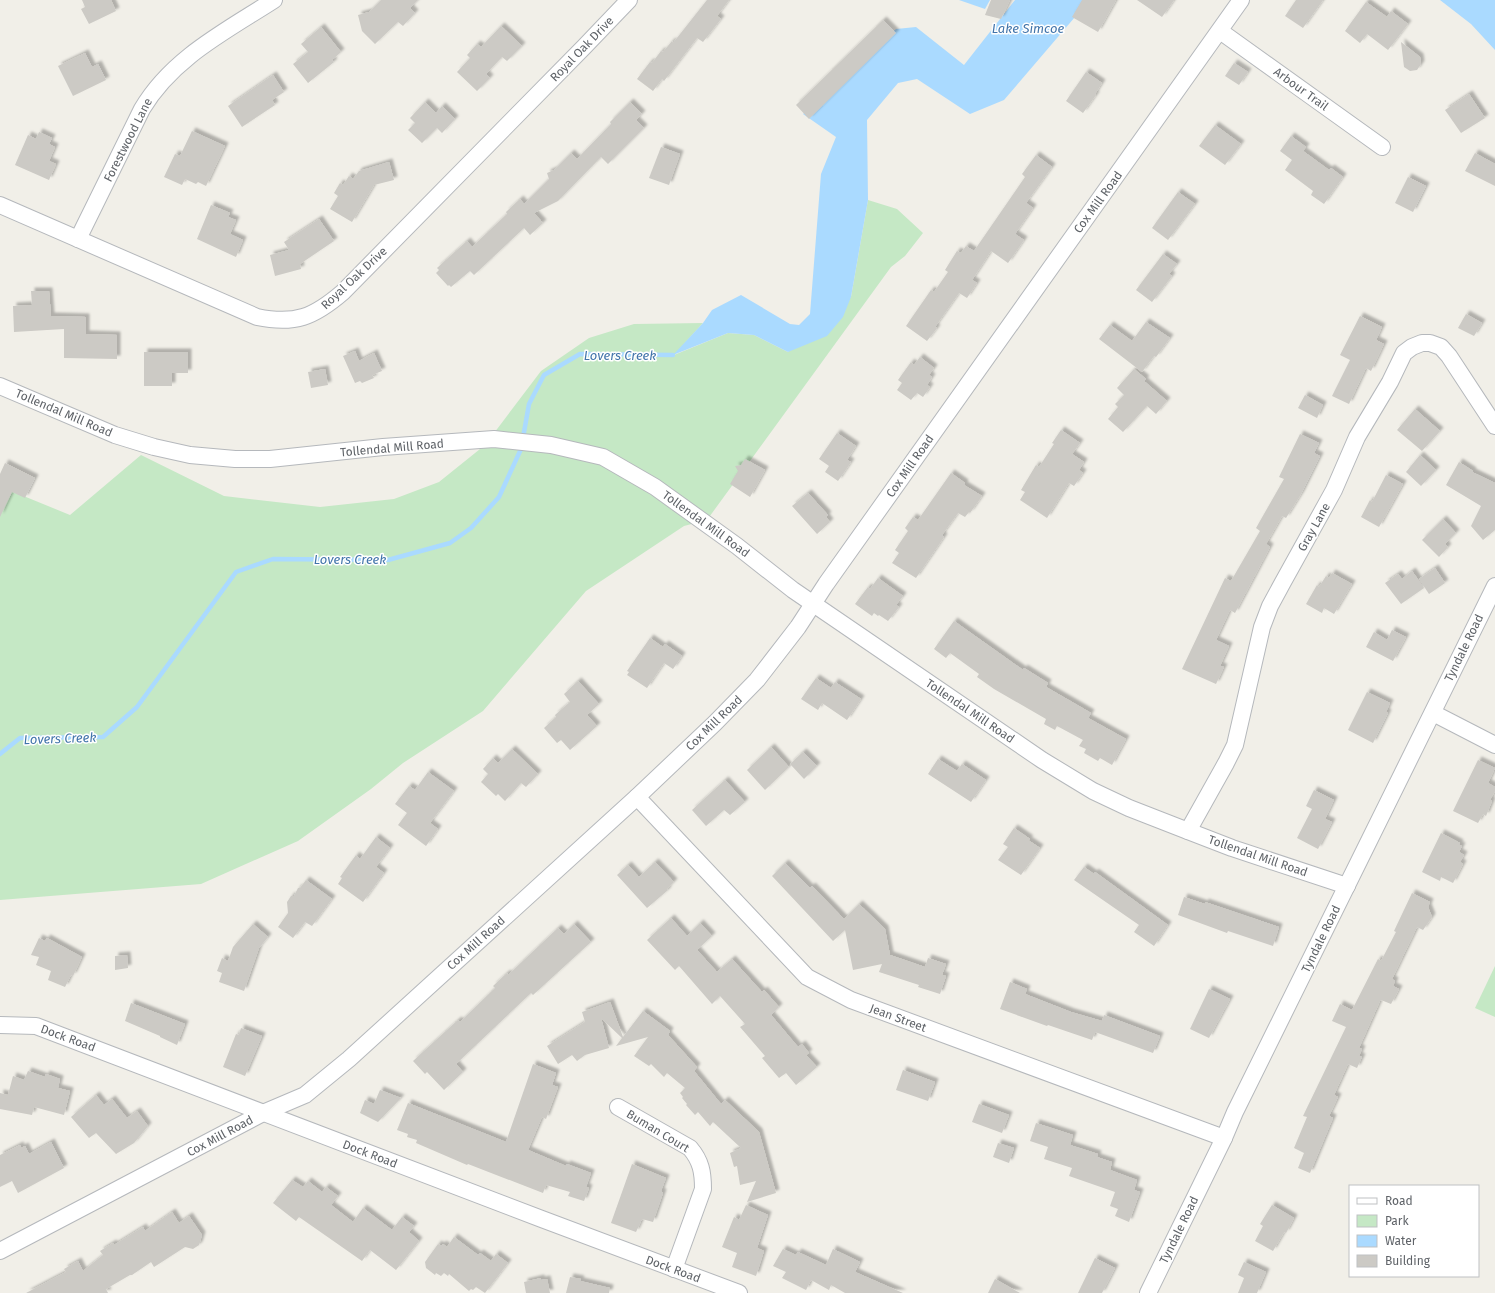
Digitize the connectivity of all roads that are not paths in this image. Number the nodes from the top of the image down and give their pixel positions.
1 (274, 0) edge
2 (629, 0) edge
3 (1241, 0) edge
4 (1220, 31) junction
5 (1382, 147) dead end
6 (0, 204) edge
7 (78, 238) junction
8 (0, 386) edge
9 (1495, 426) edge
10 (1495, 586) edge
11 (813, 604) junction
12 (1432, 713) junction
13 (1495, 745) edge
14 (637, 796) junction
15 (1188, 831) junction
16 (1347, 886) junction
17 (0, 1025) edge
18 (618, 1107) dead end
19 (265, 1112) junction
20 (1224, 1138) junction
21 (0, 1251) edge
22 (674, 1269) junction
23 (739, 1293) edge
24 (1148, 1293) edge

1 - 7 street, Forestwood Lane
2 - 7 street, Royal Oak Drive
3 - 4 street, Cox Mill Road
4 - 5 street, Arbour Trail
4 - 11 street, Cox Mill Road
6 - 7 street, Royal Oak Drive
8 - 11 street, Tollendal Mill Road
9 - 15 street, Gray Lane
10 - 12 street, Tyndale Road
11 - 14 street, Cox Mill Road
11 - 15 street, Tollendal Mill Road
12 - 13 street
12 - 16 street, Tyndale Road
14 - 19 street, Cox Mill Road
14 - 20 street, Jean Street
15 - 16 street, Tollendal Mill Road
16 - 20 street, Tyndale Road
17 - 19 street, Dock Road
18 - 22 street, Buman Court
19 - 21 street, Cox Mill Road
19 - 22 street, Dock Road
20 - 24 street, Tyndale Road
22 - 23 street, Dock Road

